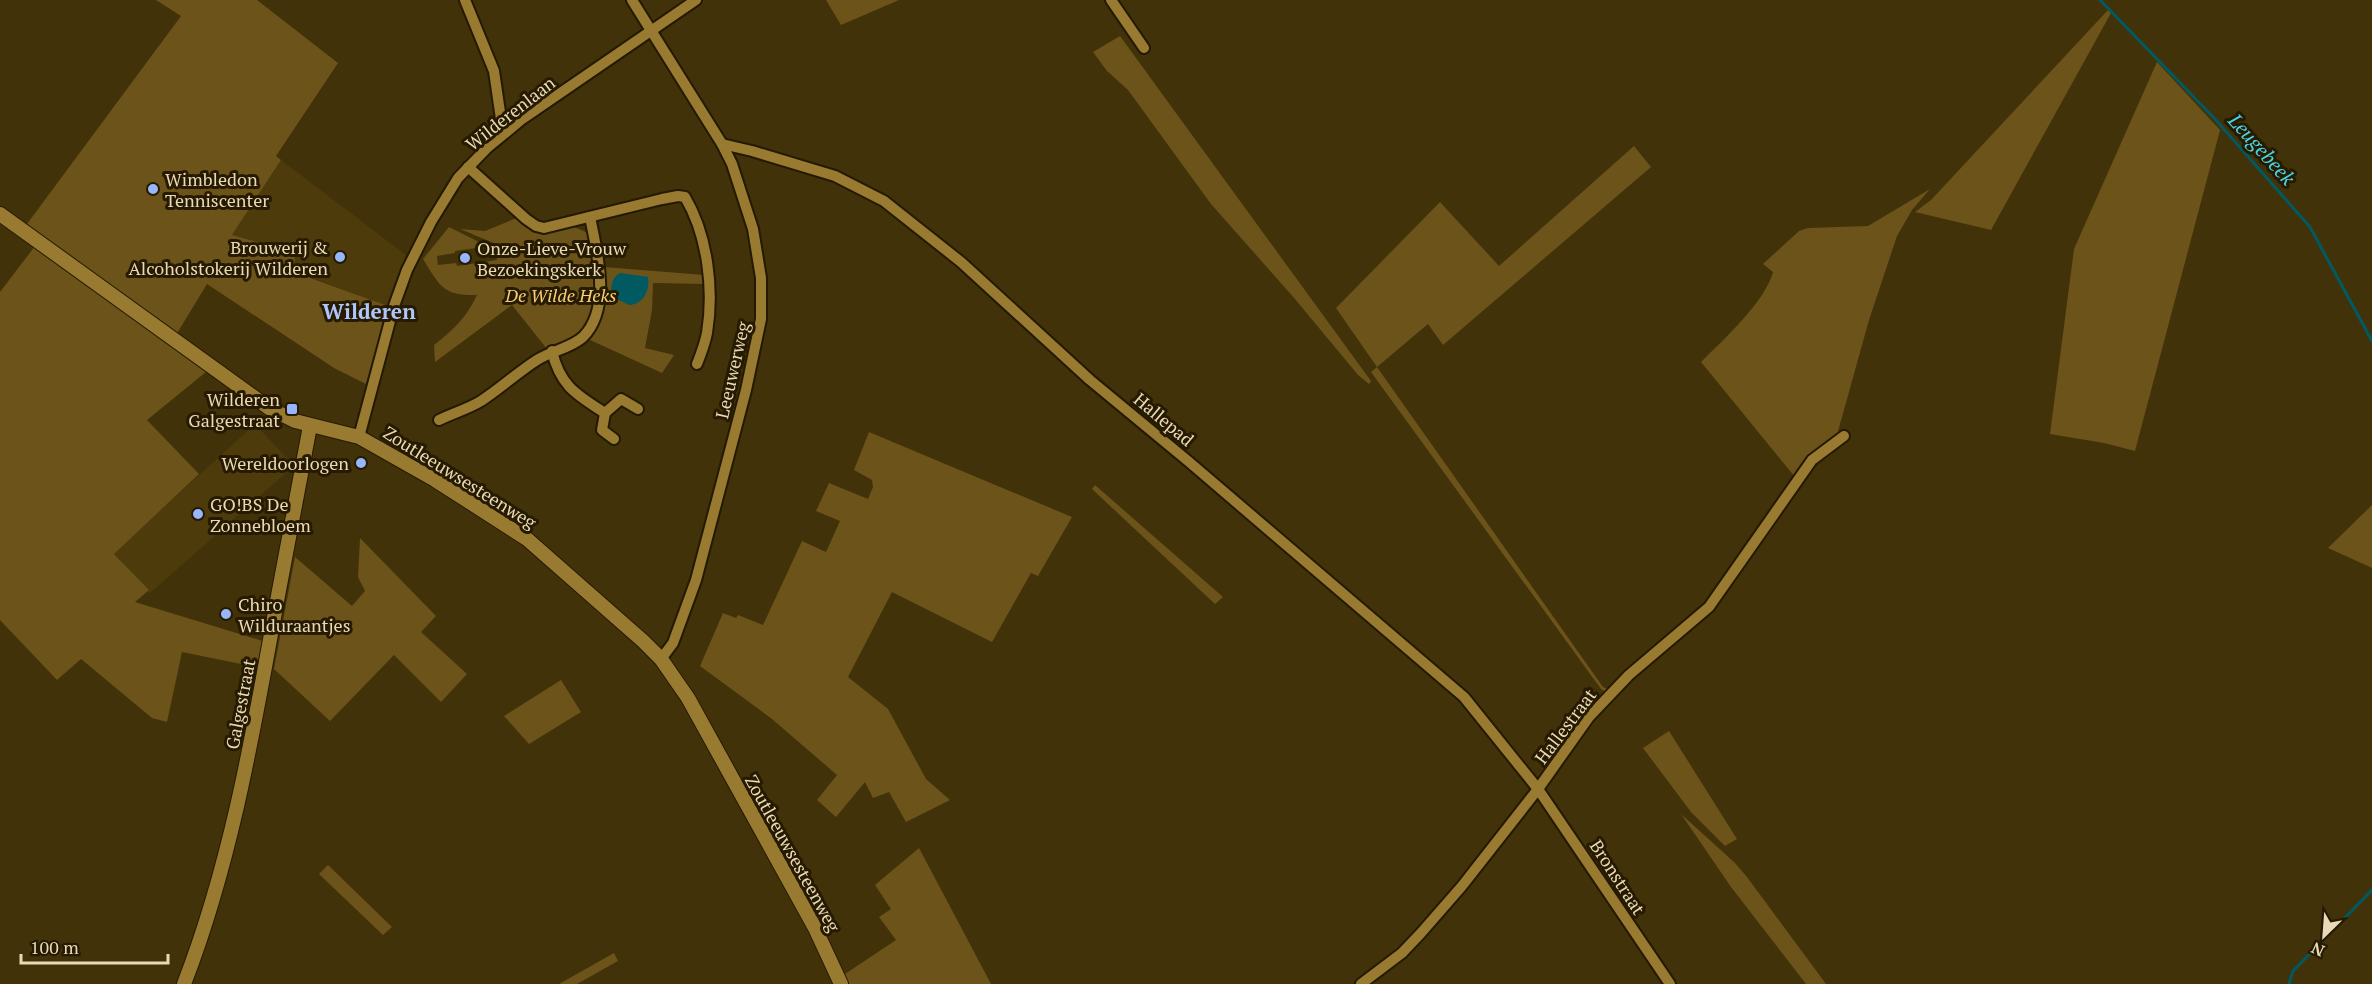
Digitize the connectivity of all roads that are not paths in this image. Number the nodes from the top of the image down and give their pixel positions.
1 (465, 0) edge
2 (632, 0) edge
3 (696, 0) edge
4 (1114, 4) edge
5 (652, 31) junction
6 (1144, 48) dead end
7 (506, 132) junction
8 (722, 144) junction
9 (468, 167) junction
10 (0, 214) edge
11 (590, 217) junction
12 (552, 351) junction
13 (697, 364) dead end
14 (638, 409) dead end
15 (604, 413) junction
16 (439, 420) dead end
17 (310, 426) junction
18 (1844, 436) dead end
19 (359, 437) junction
20 (614, 439) dead end
21 (661, 659) junction
22 (1539, 789) junction
23 (184, 984) edge
24 (841, 984) edge
25 (1361, 984) edge
26 (1670, 984) edge

1 - 7 street
2 - 5 street, Leeuwerweg
3 - 5 street, Wilderenlaan
4 - 6 street
5 - 7 street, Wilderenlaan
5 - 8 street, Leeuwerweg
7 - 9 street, Wilderenlaan
8 - 21 street, Leeuwerweg
8 - 22 street, Hallepad
9 - 11 street
9 - 19 street, Wilderenlaan
10 - 17 street, Zoutleeuwsesteenweg
11 - 12 street
11 - 13 street
12 - 15 street
12 - 16 street
14 - 15 street
15 - 20 street
17 - 19 street, Zoutleeuwsesteenweg
17 - 23 street, Galgestraat
18 - 22 street, Hallestraat
19 - 21 street, Zoutleeuwsesteenweg
21 - 24 street, Zoutleeuwsesteenweg
22 - 25 street, Hallestraat
22 - 26 street, Bronstraat

